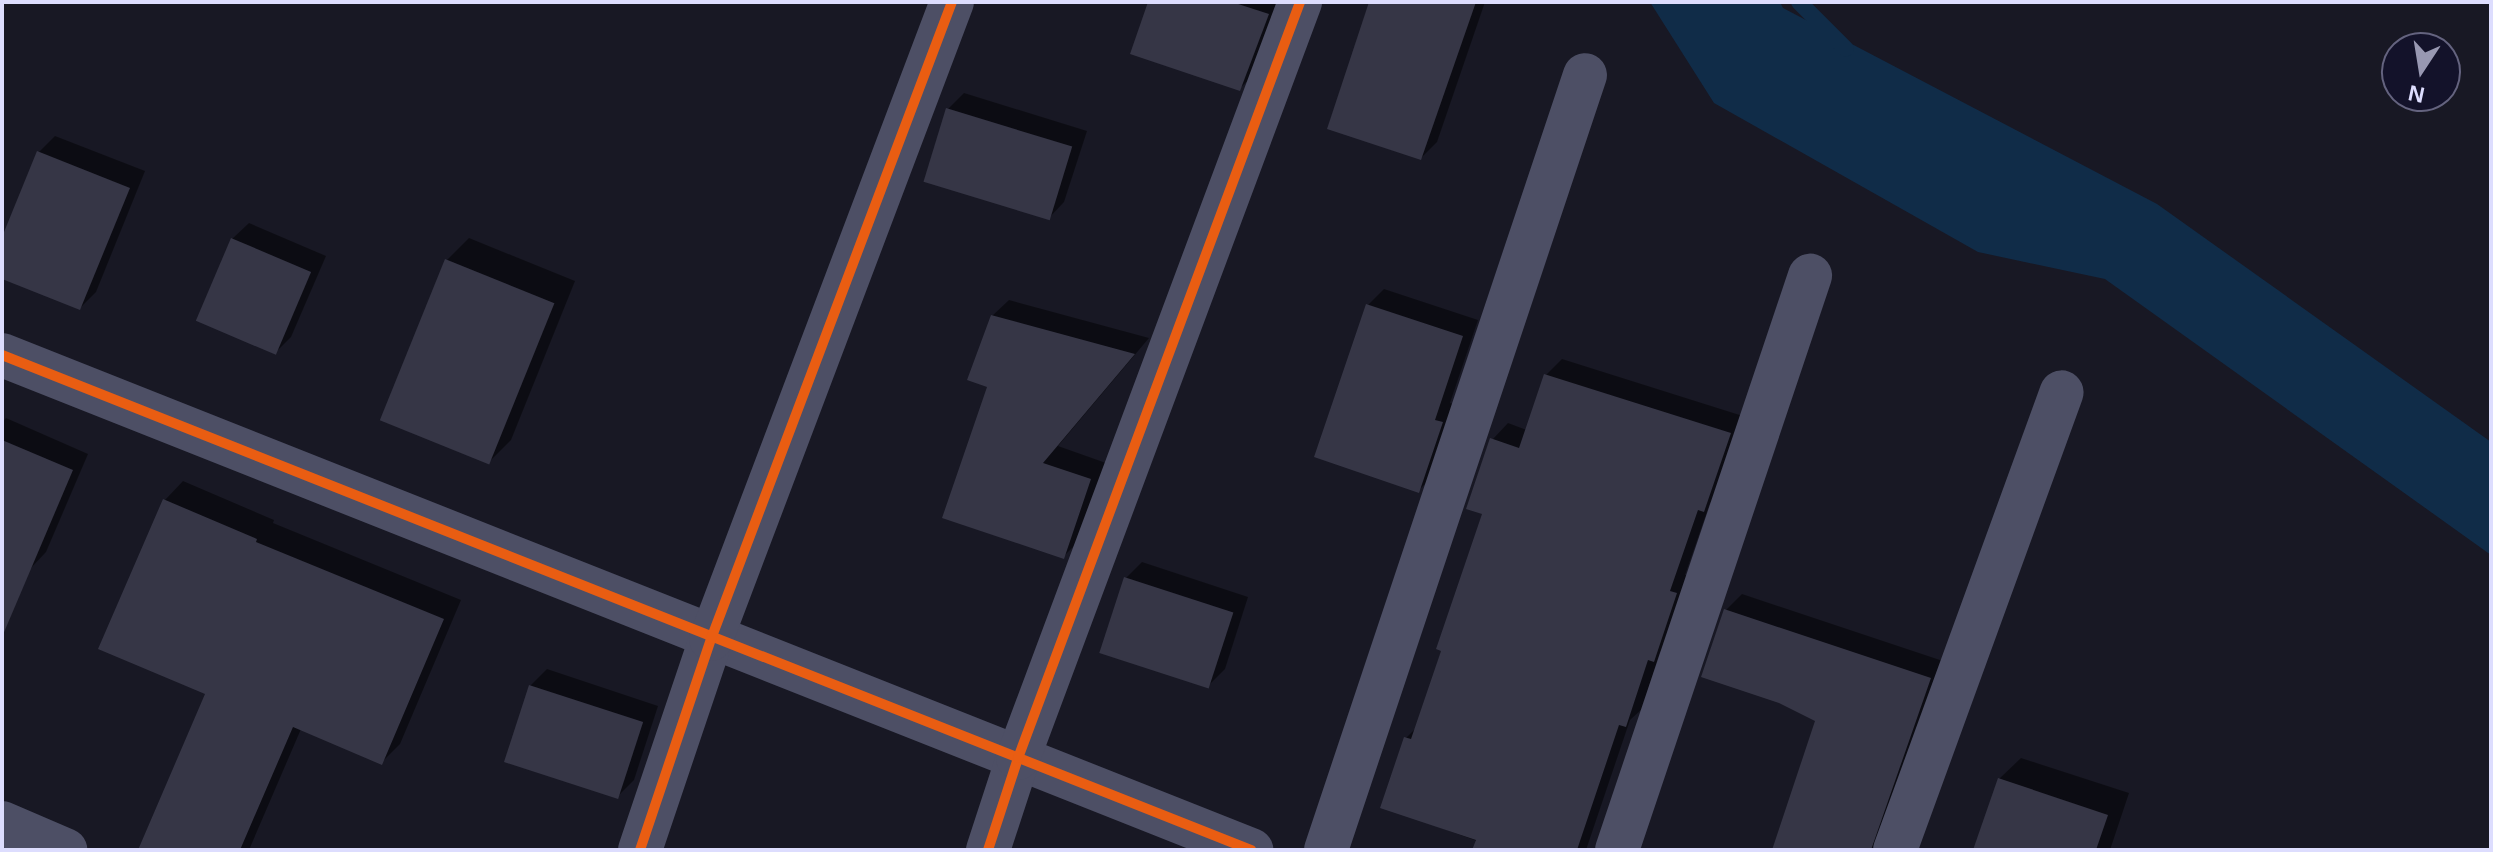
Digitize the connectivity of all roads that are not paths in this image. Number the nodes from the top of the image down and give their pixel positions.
1 (952, 2) edge
2 (1300, 2) edge
3 (1585, 75) dead end
4 (1810, 276) dead end
5 (2, 355) edge
6 (2062, 392) dead end
7 (711, 639) junction
8 (1018, 758) junction
9 (2, 823) edge
10 (65, 850) edge
11 (640, 850) edge
12 (988, 850) edge
13 (1251, 850) edge
14 (1326, 850) edge
15 (1617, 850) edge
16 (1895, 850) edge

1 - 7 street
2 - 8 street
3 - 14 street
4 - 15 street
5 - 7 street
6 - 16 street
7 - 8 street
7 - 11 street
8 - 12 street
8 - 13 street
9 - 10 street

